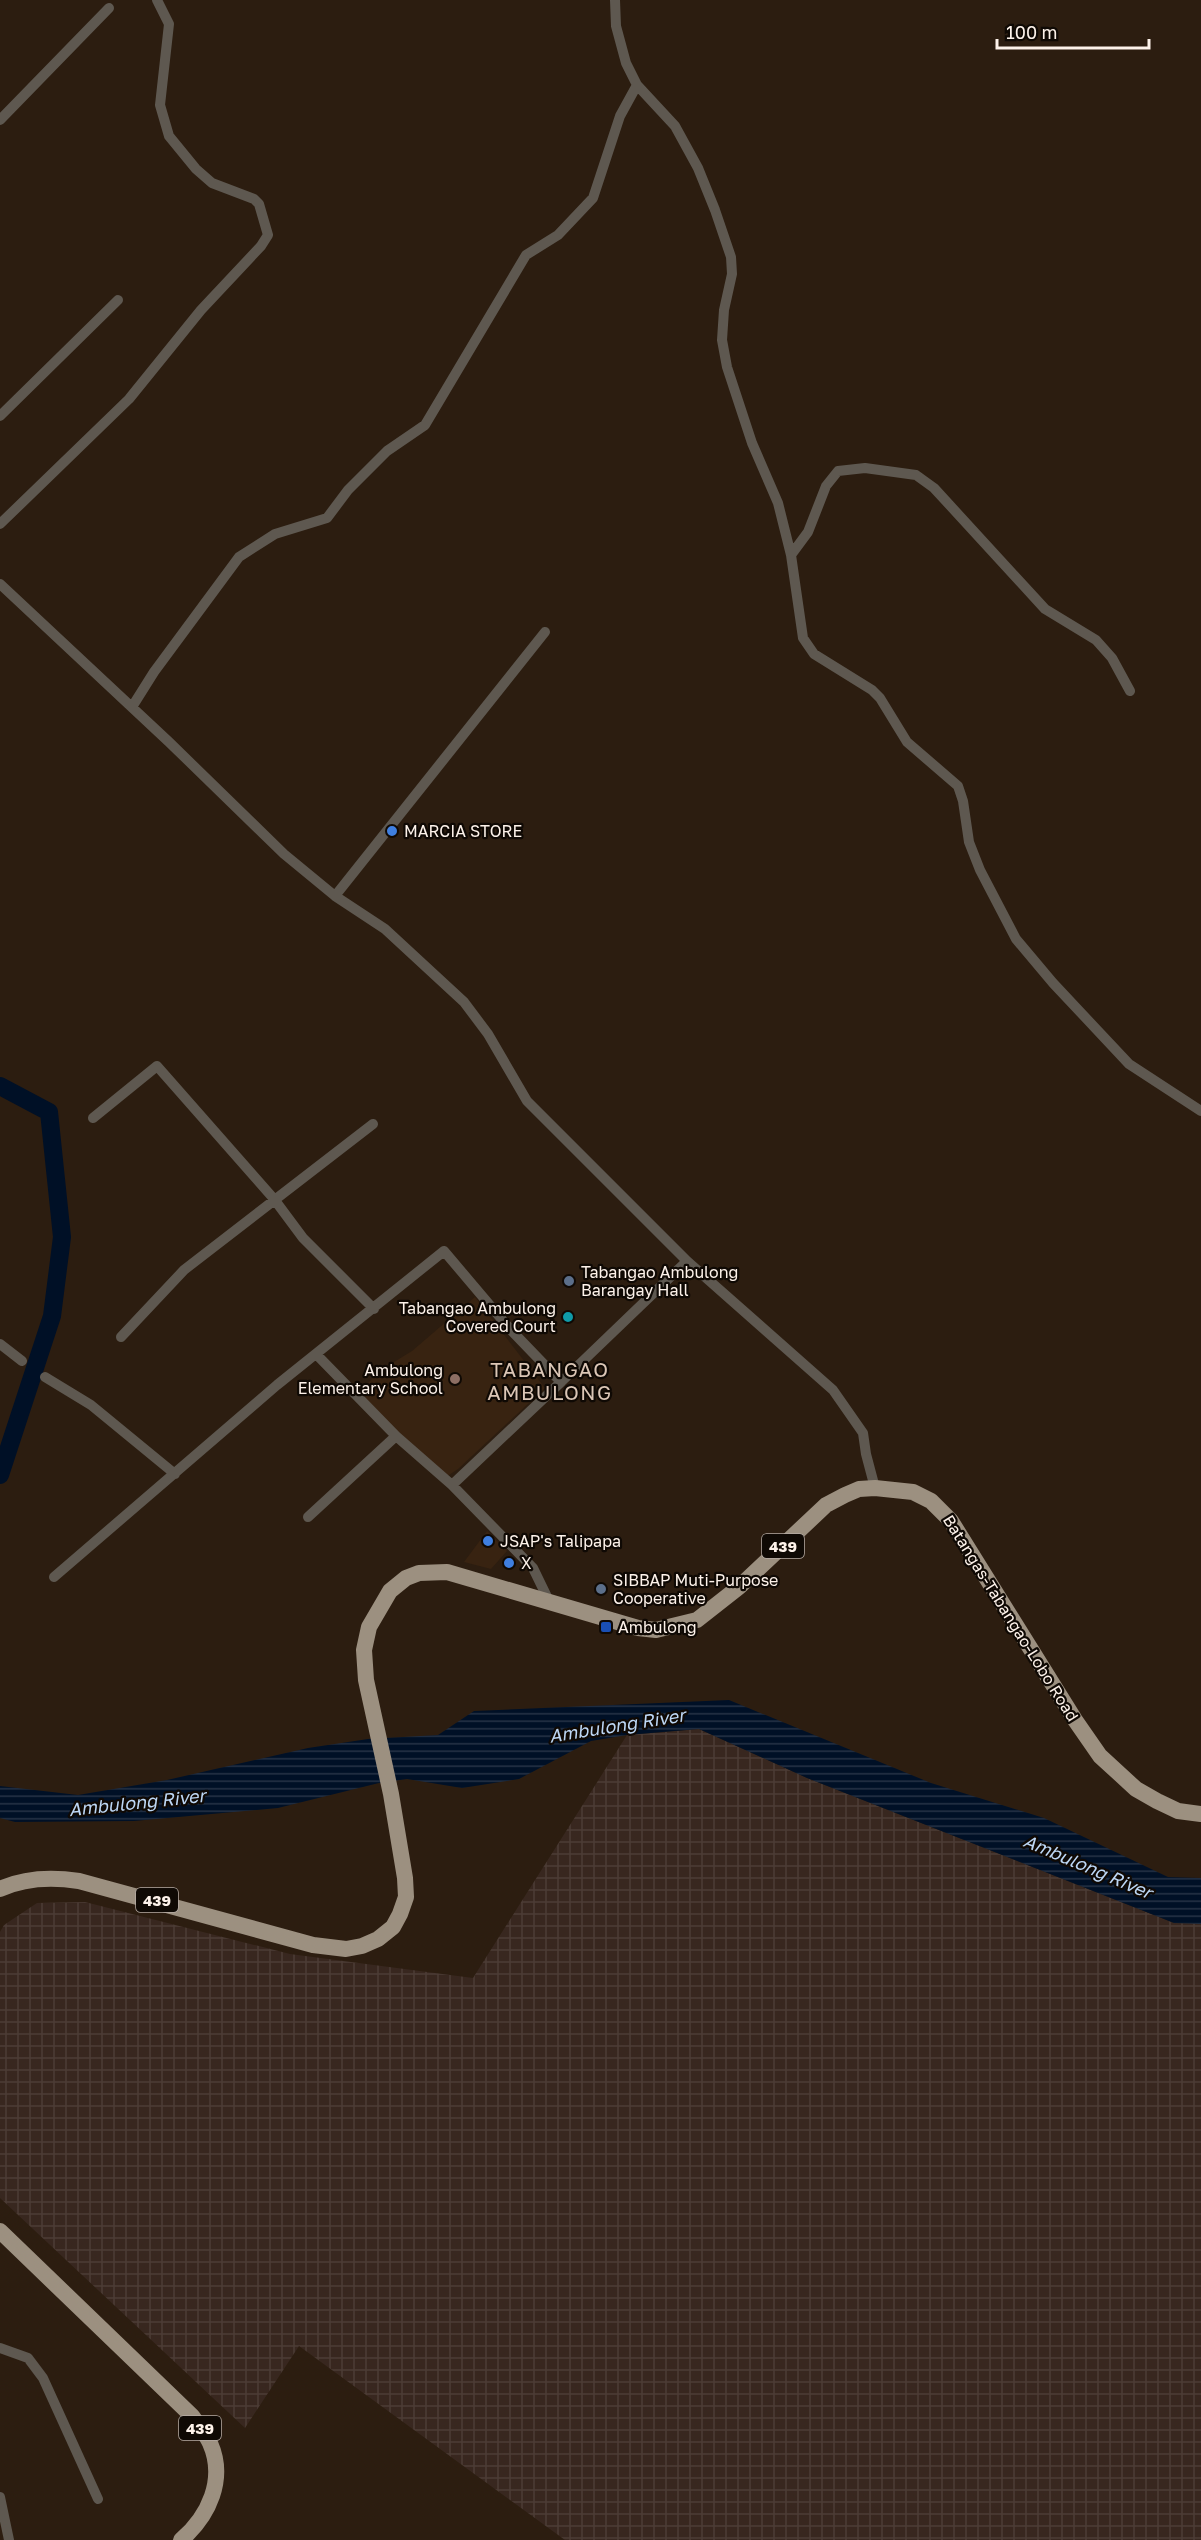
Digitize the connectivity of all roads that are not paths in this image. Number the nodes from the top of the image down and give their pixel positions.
1 (157, 0) edge
2 (615, 0) edge
3 (109, 8) dead end
4 (637, 84) junction
5 (0, 120) edge
6 (118, 300) dead end
7 (0, 416) edge
8 (0, 524) edge
9 (791, 555) junction
10 (0, 584) edge
11 (545, 632) dead end
12 (1130, 691) dead end
13 (132, 707) junction
14 (335, 896) junction
15 (1201, 1111) edge
16 (93, 1118) dead end
17 (373, 1124) dead end
18 (274, 1199) junction
19 (687, 1261) junction
20 (374, 1309) junction
21 (121, 1337) dead end
22 (0, 1344) edge
23 (315, 1354) junction
24 (22, 1360) dead end
25 (45, 1377) dead end
26 (561, 1382) junction
27 (396, 1436) junction
28 (175, 1474) junction
29 (452, 1485) junction
30 (875, 1488) junction
31 (308, 1517) dead end
32 (54, 1577) dead end
33 (549, 1603) junction
34 (1201, 1814) edge
35 (0, 1889) edge
36 (0, 2231) edge
37 (0, 2348) edge
38 (0, 2497) edge
39 (98, 2499) dead end
40 (9, 2540) edge
41 (182, 2540) edge

1 - 8 street
2 - 4 street
3 - 5 street
4 - 9 street
4 - 13 street
6 - 7 street
9 - 12 street
9 - 15 street
10 - 13 street
11 - 14 street
13 - 14 street
14 - 19 street
16 - 18 street
17 - 18 street
18 - 20 street
18 - 21 street
19 - 26 street
19 - 30 street
20 - 23 street
20 - 26 street
22 - 24 street
23 - 27 street
23 - 28 street
25 - 28 street
26 - 29 street
27 - 29 street
27 - 31 street
28 - 32 street
29 - 33 street
30 - 33 main road, Batangas-Tabangao-Lobo Road / 439
30 - 34 main road, Batangas-Tabangao-Lobo Road / 439
33 - 35 main road, Batangas-Tabangao-Lobo Road / 439
36 - 41 main road, 439
37 - 39 street
38 - 40 street

